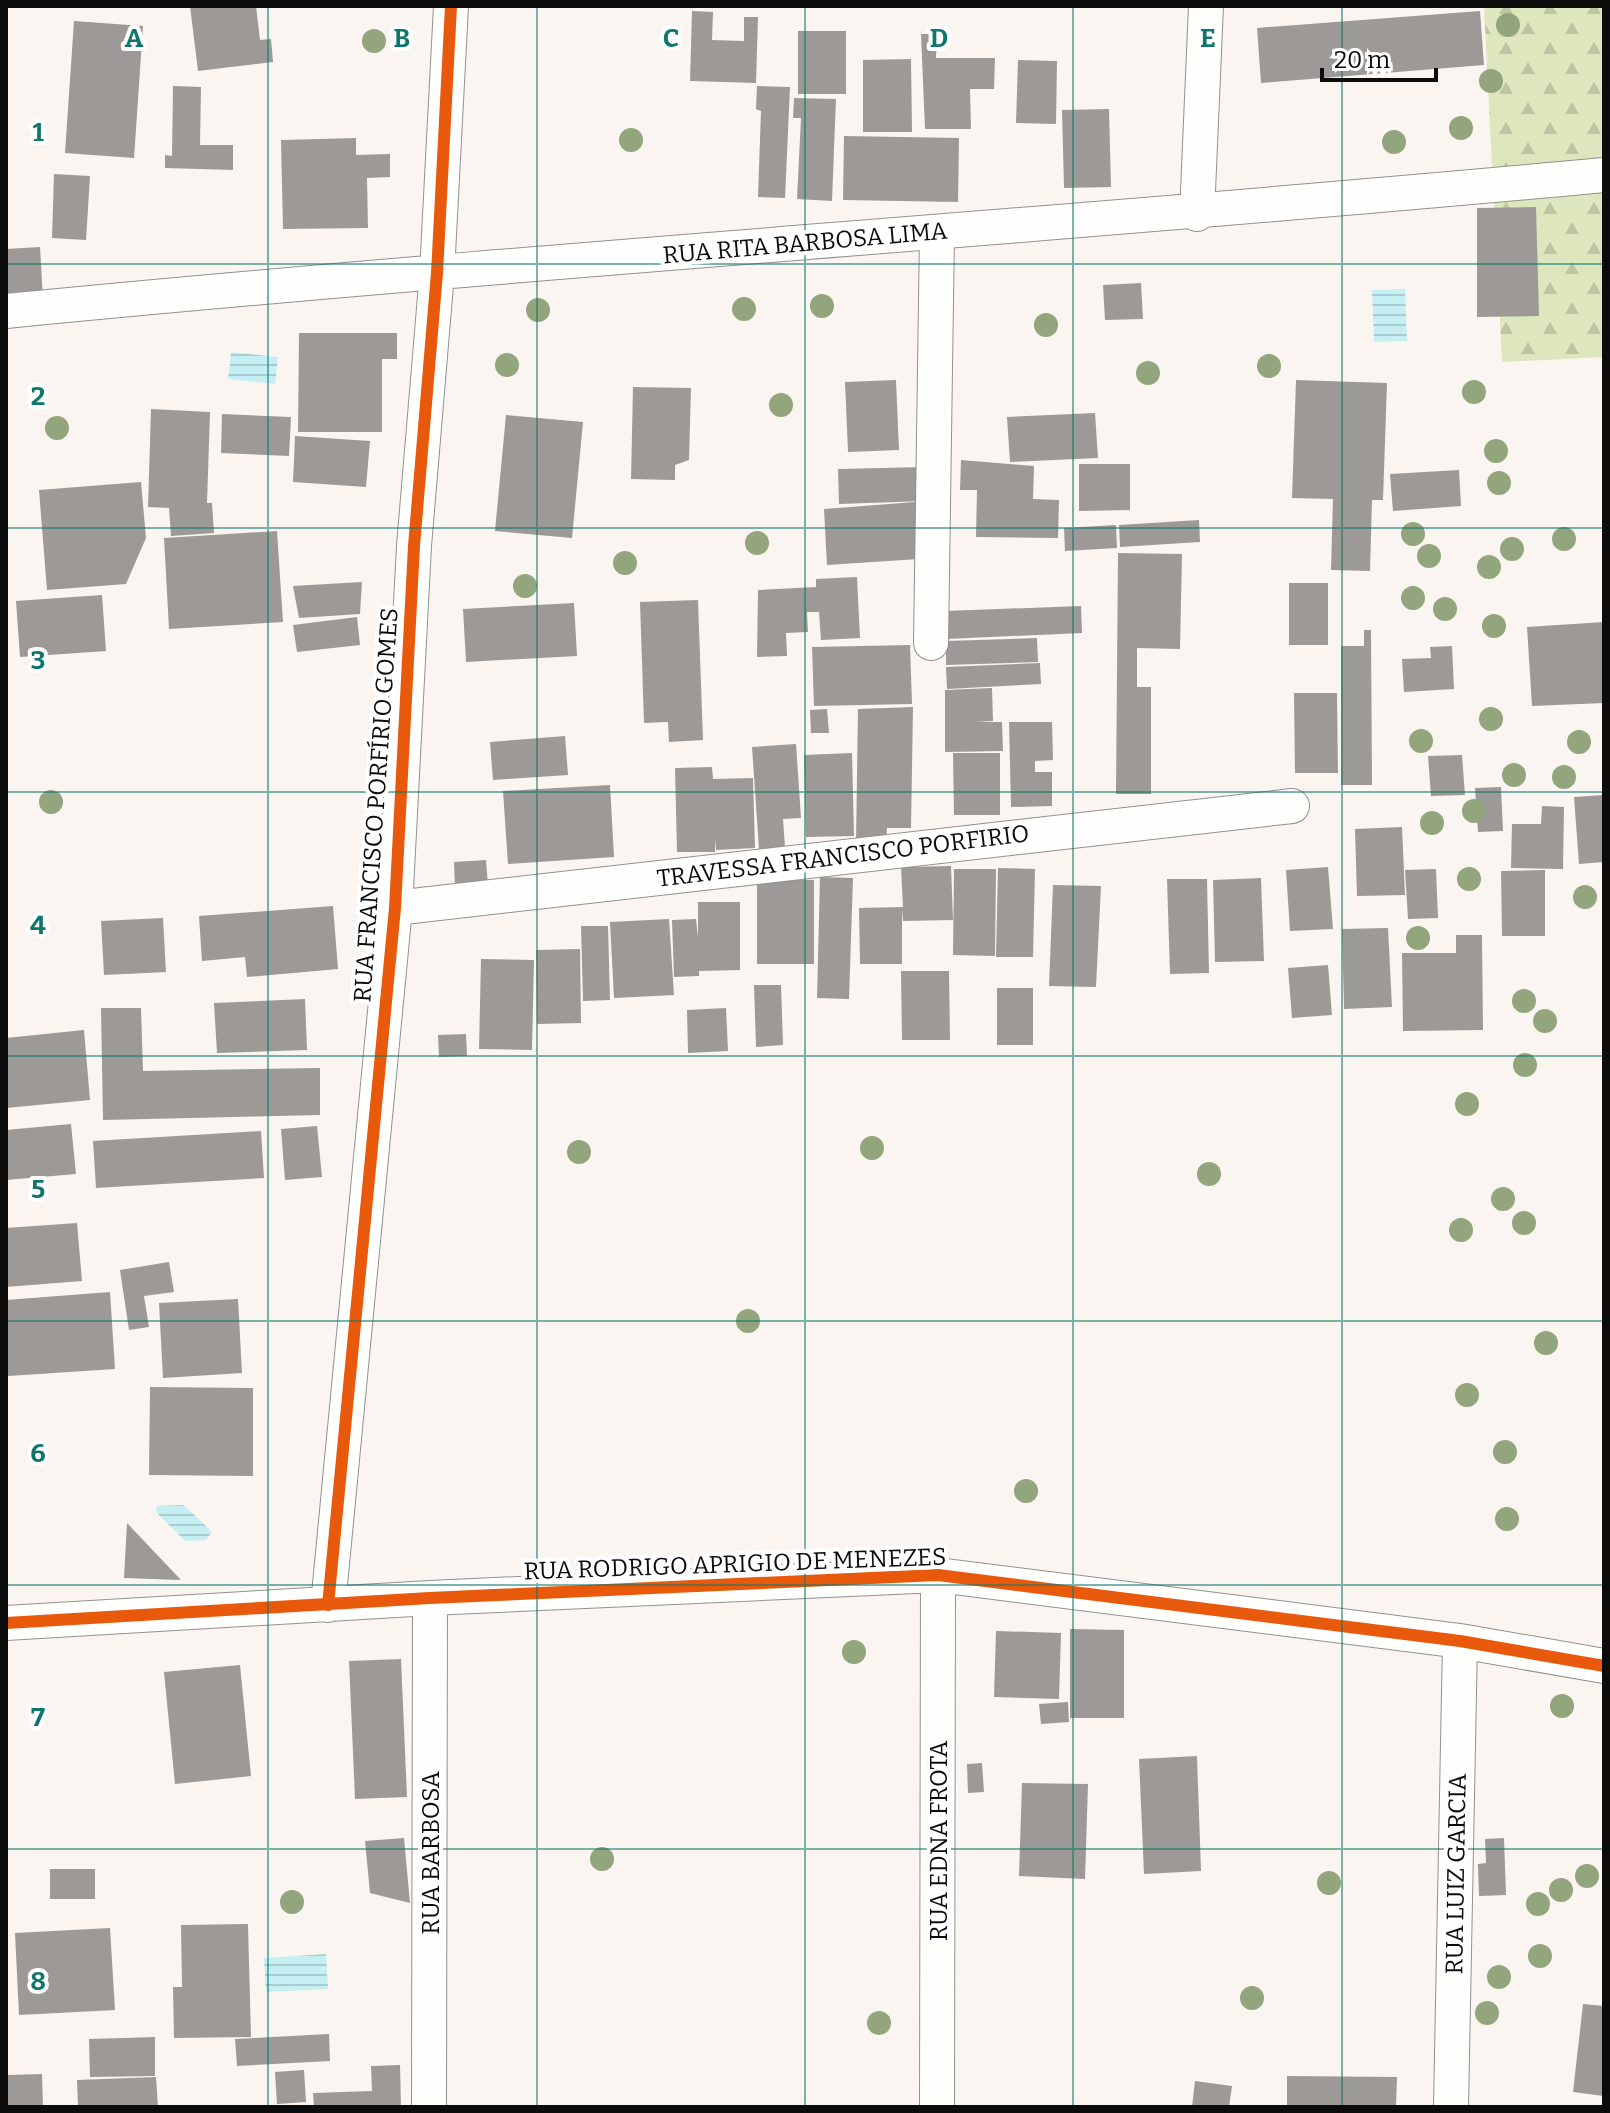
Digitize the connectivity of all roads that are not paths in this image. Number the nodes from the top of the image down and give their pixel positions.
1 (451, 6) edge
2 (1206, 6) edge
3 (1604, 175) edge
4 (1197, 214) junction
5 (937, 232) junction
6 (437, 273) junction
7 (6, 311) edge
8 (931, 643) dead end
9 (1292, 806) dead end
10 (395, 908) junction
11 (938, 1575) junction
12 (430, 1598) junction
13 (328, 1605) junction
14 (6, 1623) edge
15 (1460, 1641) junction
16 (1604, 1666) edge
17 (429, 2107) edge
18 (937, 2107) edge
19 (1451, 2107) edge

1 - 6 street, RUA FRANCISCO PORFÍRIO GOMES
2 - 4 street
3 - 4 street, RUA RITA BARBOSA LIMA
4 - 5 street, RUA RITA BARBOSA LIMA
5 - 6 street, RUA RITA BARBOSA LIMA
5 - 8 street
6 - 7 street, RUA RITA BARBOSA LIMA
6 - 10 street, RUA FRANCISCO PORFÍRIO GOMES
9 - 10 street, TRAVESSA FRANCISCO PORFIRIO
10 - 13 street, RUA FRANCISCO PORFÍRIO GOMES
11 - 12 street, RUA RODRIGO APRIGIO DE MENEZES
11 - 15 street, RUA RODRIGO APRIGIO DE MENEZES
11 - 18 street, RUA EDNA FROTA
12 - 13 street, RUA RODRIGO APRIGIO DE MENEZES
12 - 17 street, RUA BARBOSA
13 - 14 street, RUA RODRIGO APRIGIO DE MENEZES
15 - 16 street, RUA RODRIGO APRIGIO DE MENEZES
15 - 19 street, RUA LUIZ GARCIA

